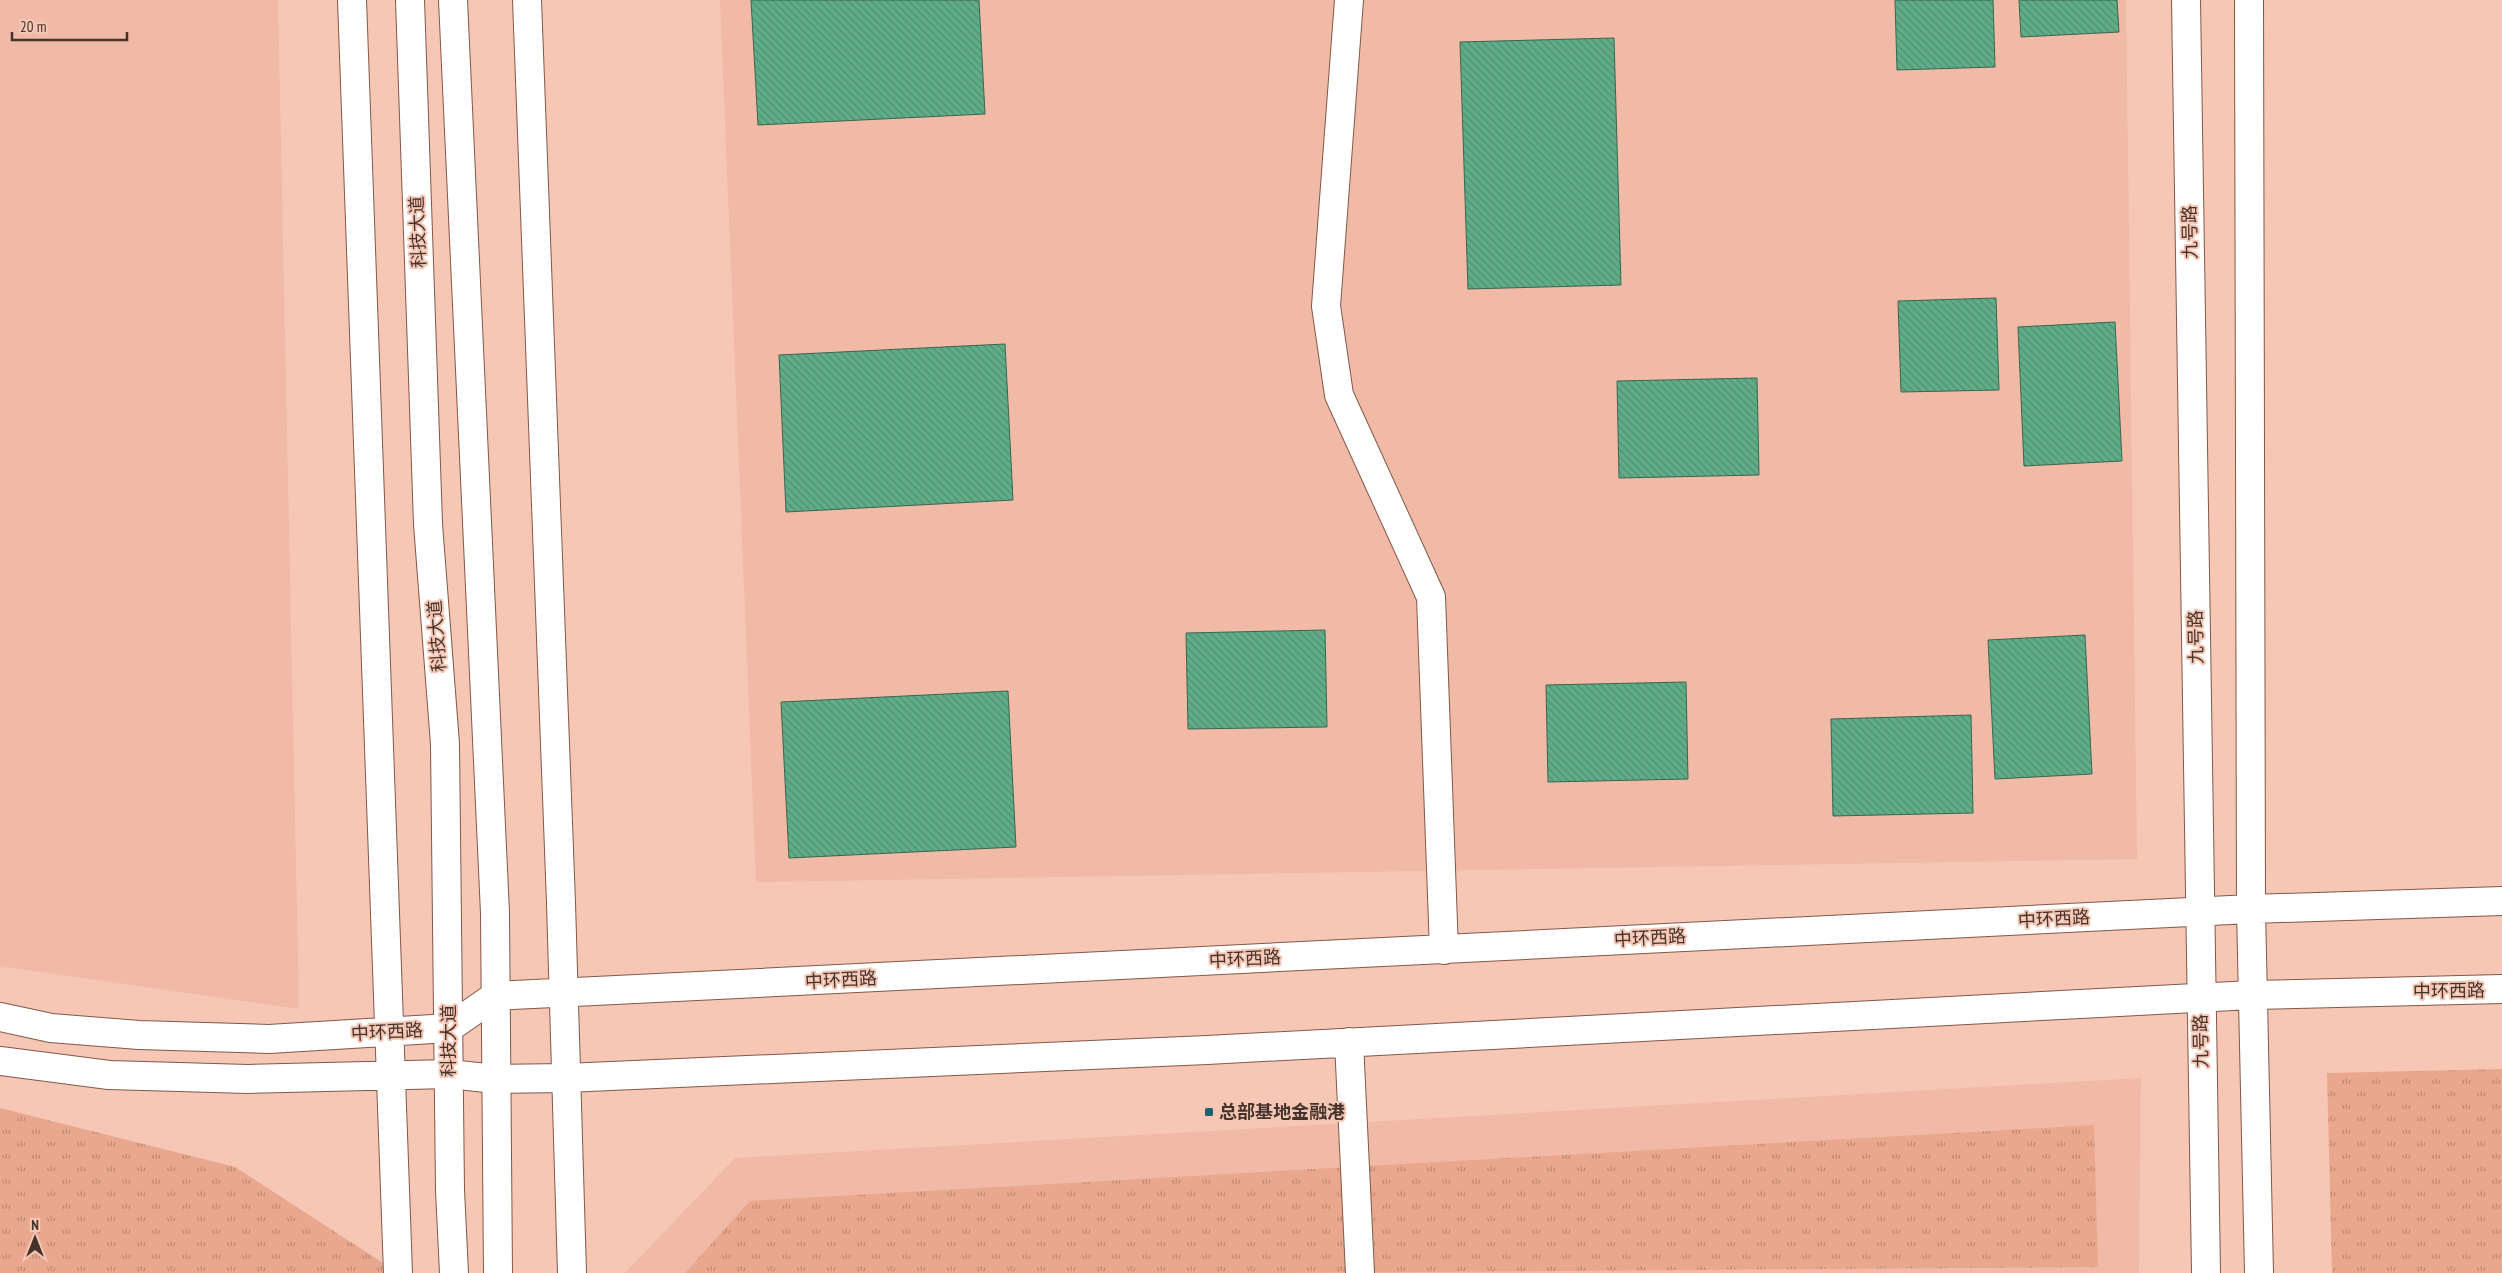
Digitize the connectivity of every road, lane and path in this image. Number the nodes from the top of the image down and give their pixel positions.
1 (352, 0) edge
2 (410, 0) edge
3 (453, 0) edge
4 (527, 0) edge
5 (1349, 0) edge
6 (2186, 0) edge
7 (2249, 0) edge
8 (2502, 901) edge
9 (2250, 910) junction
10 (2201, 912) junction
11 (1444, 950) junction
12 (2502, 990) edge
13 (563, 994) junction
14 (2252, 995) junction
15 (495, 996) junction
16 (2200, 998) junction
17 (0, 1017) edge
18 (449, 1028) junction
19 (390, 1033) junction
20 (1349, 1042) junction
21 (0, 1061) edge
22 (449, 1074) junction
23 (391, 1076) junction
24 (566, 1078) junction
25 (496, 1079) junction
26 (398, 1273) edge
27 (454, 1273) edge
28 (498, 1273) edge
29 (572, 1273) edge
30 (1360, 1273) edge
31 (2206, 1273) edge
32 (2259, 1273) edge

1 - 19 street
2 - 18 street, 科技大道
3 - 15 street
4 - 13 street
5 - 11 street
6 - 10 street, 九号路
7 - 9 street
8 - 9 street, 中环西路
9 - 10 street, 中环西路
9 - 14 street
10 - 11 street, 中环西路
10 - 16 street, 九号路
11 - 13 street, 中环西路
12 - 14 street, 中环西路
13 - 15 street, 中环西路
13 - 24 street
14 - 16 street, 中环西路
14 - 32 street
15 - 18 street, 中环西路
15 - 25 street
16 - 20 street, 中环西路
16 - 31 street, 九号路
17 - 19 street, 中环西路
18 - 19 street, 中环西路
18 - 22 street, 科技大道
19 - 23 street
20 - 24 street, 中环西路
20 - 30 street
21 - 23 street, 中环西路
22 - 23 street, 中环西路
22 - 25 street, 中环西路
22 - 27 street, 科技大道
23 - 26 street
24 - 25 street, 中环西路
24 - 29 street
25 - 28 street

